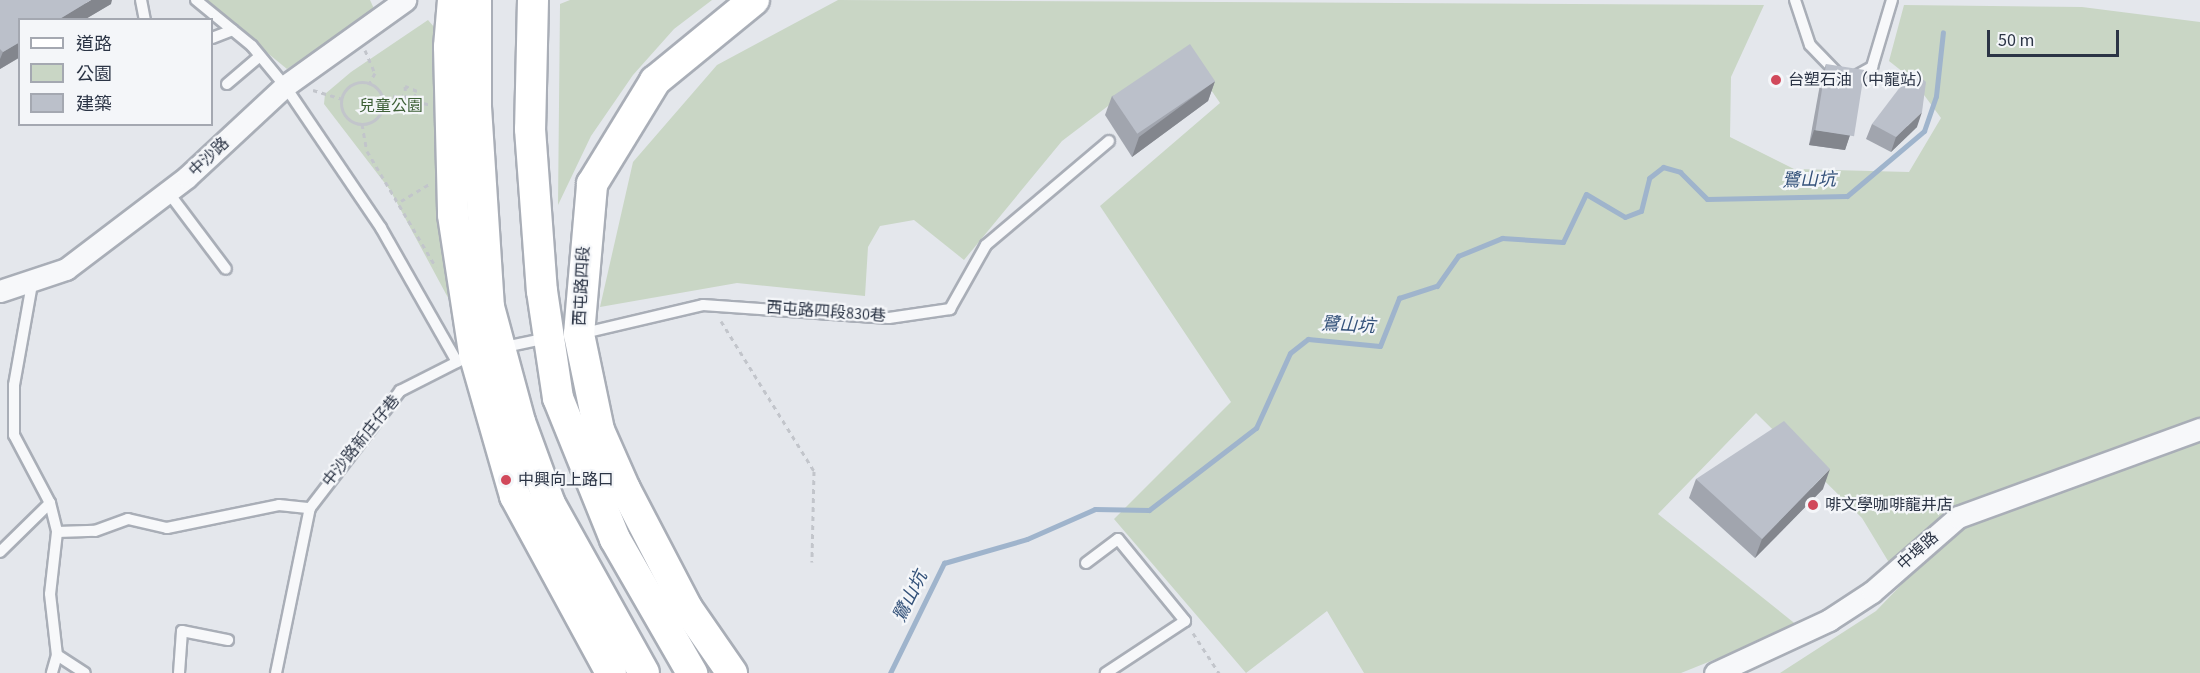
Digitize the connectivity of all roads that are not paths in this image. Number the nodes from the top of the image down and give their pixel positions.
1 (141, 0) edge
2 (196, 0) edge
3 (405, 0) edge
4 (453, 0) edge
5 (476, 0) edge
6 (533, 0) edge
7 (754, 0) edge
8 (1795, 0) edge
9 (1892, 0) edge
10 (146, 18) edge
11 (233, 30) junction
12 (213, 38) edge
13 (260, 56) junction
14 (290, 83) junction
15 (227, 84) dead end
16 (1109, 141) dead end
17 (592, 184) junction
18 (168, 192) junction
19 (226, 269) dead end
20 (32, 284) junction
21 (0, 291) edge
22 (579, 334) junction
23 (547, 338) junction
24 (477, 354) junction
25 (2200, 429) edge
26 (50, 503) junction
27 (310, 508) junction
28 (57, 532) junction
29 (0, 552) edge
30 (1086, 563) dead end
31 (228, 640) dead end
32 (57, 655) junction
33 (52, 673) edge
34 (85, 673) edge
35 (179, 673) edge
36 (276, 673) edge
37 (611, 673) edge
38 (644, 673) edge
39 (692, 673) edge
40 (732, 673) edge
41 (1106, 673) edge
42 (1715, 673) edge

1 - 10 lane
2 - 11 lane
3 - 14 street, 中沙路
4 - 24 street
5 - 24 street
6 - 23 street, 西屯路四段
7 - 17 street, 西屯路四段
8 - 9 lane
11 - 12 lane
11 - 13 lane
13 - 14 lane
13 - 15 lane
14 - 18 street, 中沙路
14 - 24 lane
16 - 22 lane, 西屯路四段830巷
17 - 22 street, 西屯路四段
17 - 23 street
18 - 19 lane
18 - 20 street, 中沙路
20 - 21 street, 中沙路
20 - 26 lane
22 - 23 lane, 中沙路新庄仔巷
22 - 40 street, 西屯路四段
23 - 24 lane, 中沙路新庄仔巷
23 - 39 street, 西屯路四段
24 - 27 lane, 中沙路新庄仔巷
24 - 37 street
24 - 38 street
25 - 42 street, 中埠路
26 - 28 lane
26 - 29 lane
27 - 28 lane
27 - 36 lane, 中沙路新庄仔巷
28 - 32 lane
30 - 41 lane
31 - 35 lane
32 - 33 lane
32 - 34 lane

